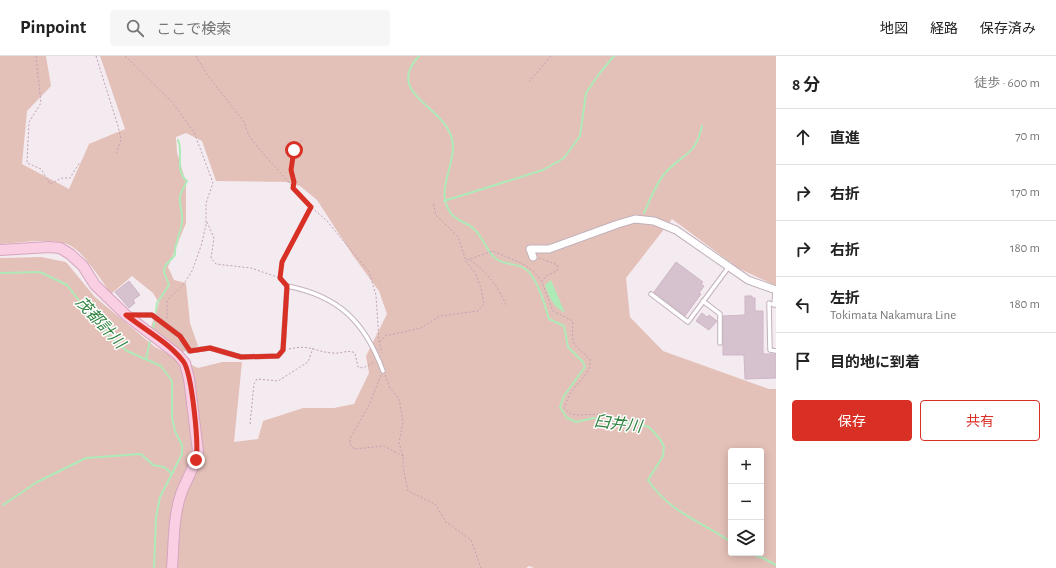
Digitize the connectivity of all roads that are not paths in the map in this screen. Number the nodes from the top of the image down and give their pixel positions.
1 (0, 250) edge
2 (533, 256) road end
3 (728, 268) junction
4 (776, 290) edge
5 (651, 294) dead end
6 (703, 301) junction
7 (775, 305) edge
8 (126, 315) junction
9 (720, 343) dead end
10 (776, 350) edge
11 (383, 371) road end
12 (172, 568) edge

1 - 8 main road
2 - 3 street
3 - 4 street
3 - 6 lane
4 - 7 lane
5 - 6 lane
6 - 9 lane
7 - 10 lane
8 - 11 lane
8 - 12 main road

